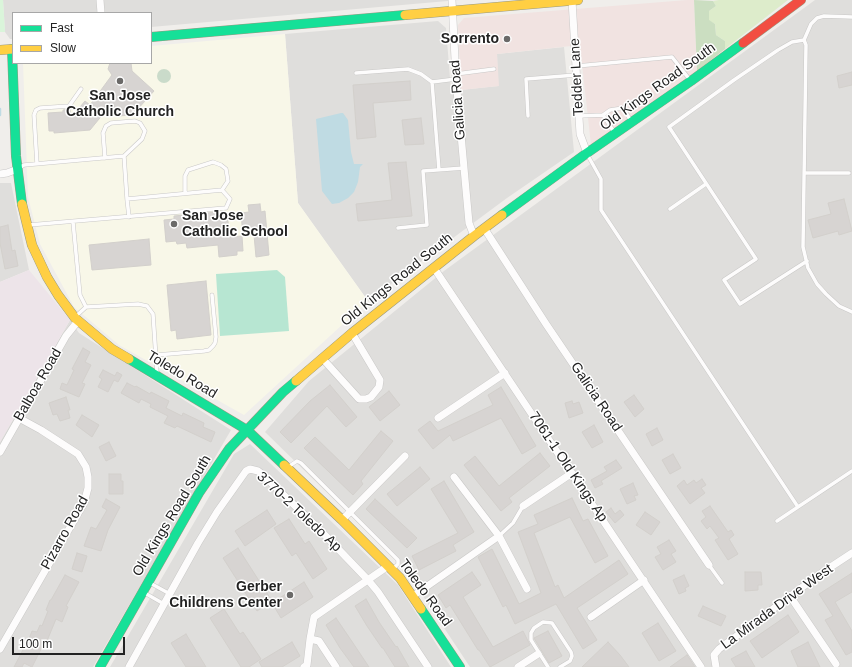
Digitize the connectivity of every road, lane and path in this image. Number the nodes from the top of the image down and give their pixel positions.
1 (100, 0) edge
2 (452, 0) edge
3 (572, 0) edge
4 (578, 0) edge
5 (801, 0) edge
6 (452, 10) junction
7 (101, 12) edge
8 (852, 17) edge
9 (152, 37) edge
10 (804, 40) junction
11 (12, 49) edge
12 (0, 50) edge
13 (14, 64) edge
14 (577, 66) junction
15 (494, 69) dead end
16 (356, 73) dead end
17 (577, 75) junction
18 (456, 76) junction
19 (691, 81) junction
20 (432, 82) junction
21 (81, 89) dead end
22 (603, 115) junction
23 (528, 116) dead end
24 (579, 116) junction
25 (632, 123) junction
26 (616, 134) junction
27 (587, 154) junction
28 (124, 156) junction
29 (105, 158) junction
30 (38, 164) junction
31 (464, 168) junction
32 (18, 169) junction
33 (439, 170) junction
34 (804, 173) junction
35 (849, 173) dead end
36 (0, 174) edge
37 (706, 184) junction
38 (222, 190) junction
39 (185, 193) junction
40 (127, 199) junction
41 (670, 209) dead end
42 (128, 217) junction
43 (73, 222) junction
44 (27, 226) junction
45 (398, 228) dead end
46 (484, 228) junction
47 (474, 236) junction
48 (806, 261) junction
49 (434, 268) junction
50 (212, 295) dead end
51 (86, 307) junction
52 (852, 312) edge
53 (76, 319) junction
54 (352, 333) junction
55 (157, 355) junction
56 (322, 358) junction
57 (505, 373) junction
58 (157, 376) junction
59 (19, 418) junction
60 (438, 418) dead end
61 (247, 430) junction
62 (0, 452) edge
63 (406, 456) dead end
64 (287, 468) junction
65 (852, 471) edge
66 (572, 473) junction
67 (454, 477) dead end
68 (523, 506) joint
69 (798, 507) junction
70 (350, 512) junction
71 (342, 520) junction
72 (777, 521) dead end
73 (499, 536) junction
74 (852, 553) edge
75 (709, 565) joint
76 (390, 568) junction
77 (368, 580) junction
78 (644, 580) junction
79 (148, 582) junction
80 (722, 583) dead end
81 (527, 589) dead end
82 (142, 591) junction
83 (170, 594) junction
84 (413, 596) junction
85 (790, 596) junction
86 (164, 604) junction
87 (591, 616) dead end
88 (310, 639) junction
89 (0, 649) edge
90 (538, 654) junction
91 (836, 664) dead end
92 (100, 667) edge
93 (129, 667) edge
94 (304, 667) edge
95 (336, 667) edge
96 (428, 667) edge
97 (460, 667) edge
98 (518, 667) edge
99 (548, 667) edge
100 (560, 667) edge
101 (701, 667) edge
102 (716, 667) edge

1 - 7 street
2 - 6 street, Galicia Road
3 - 4 street
3 - 6 street
3 - 14 street, Tedder Lane
5 - 19 street, Old Kings Road South
6 - 9 street
6 - 18 street, Galicia Road
8 - 10 lane
10 - 34 lane
10 - 37 lane
11 - 12 street
13 - 32 street, Toledo Road
14 - 17 street, Tedder Lane
14 - 19 lane
15 - 18 lane
16 - 20 lane
17 - 23 lane
17 - 24 street, Tedder Lane
18 - 20 lane
18 - 31 street, Galicia Road
19 - 25 street, Old Kings Road South
20 - 33 lane
21 - 30 lane
22 - 24 lane
22 - 25 lane
22 - 26 lane
24 - 27 street, Tedder Lane
25 - 26 street, Old Kings Road South
26 - 27 street, Old Kings Road South
27 - 46 street, Old Kings Road South
27 - 69 lane
28 - 29 lane
28 - 29 lane
28 - 40 lane
29 - 30 lane
30 - 32 lane
31 - 33 lane
31 - 47 street, Galicia Road
32 - 36 street
32 - 44 street, Toledo Road
33 - 45 lane
34 - 35 lane
34 - 48 lane
37 - 41 lane
37 - 48 lane
38 - 39 lane
38 - 39 lane
38 - 42 lane
39 - 40 lane
40 - 42 lane
42 - 43 lane
43 - 44 lane
43 - 51 lane
44 - 53 street, Toledo Road
46 - 47 street, Old Kings Road South
46 - 75 street, Galicia Road
47 - 49 street, Old Kings Road South
48 - 52 lane
49 - 54 street, Old Kings Road South
49 - 57 street, 7061-1 Old Kings Ap
50 - 55 lane
51 - 53 lane
51 - 55 lane
53 - 58 street, Toledo Road
53 - 59 street, Balboa Road
54 - 56 street, Old Kings Road South
54 - 56 street
55 - 58 lane
56 - 61 street, Old Kings Road South
57 - 60 street
57 - 66 street, 7061-1 Old Kings Ap
58 - 61 street, Toledo Road
59 - 62 street, Balboa Road
59 - 89 street, Pizarro Road
61 - 64 street, Toledo Road
61 - 79 street, Old Kings Road South
63 - 70 street
64 - 70 lane
64 - 71 street, Toledo Road
65 - 69 lane
66 - 68 street
66 - 78 street, 7061-1 Old Kings Ap
67 - 73 street
68 - 73 lane
69 - 72 lane
70 - 71 street
70 - 76 lane
71 - 76 street, Toledo Road
73 - 81 street
73 - 84 street
74 - 85 street, La Mirada Drive West
75 - 80 lane
76 - 77 street
76 - 84 street, Toledo Road
77 - 83 street, 3770-2 Toledo Ap
77 - 88 street
77 - 96 street, 3770-2 Toledo Ap
78 - 87 street
78 - 101 street, 7061-1 Old Kings Ap
79 - 82 street, Old Kings Road South
79 - 83 lane
82 - 86 lane
82 - 92 street, Old Kings Road South
83 - 86 street, 3770-2 Toledo Ap
84 - 97 street, Toledo Road
85 - 91 street
85 - 102 street, La Mirada Drive West
86 - 93 street, 3770-2 Toledo Ap
88 - 94 street
88 - 95 street
90 - 98 street
90 - 99 lane
90 - 100 lane

